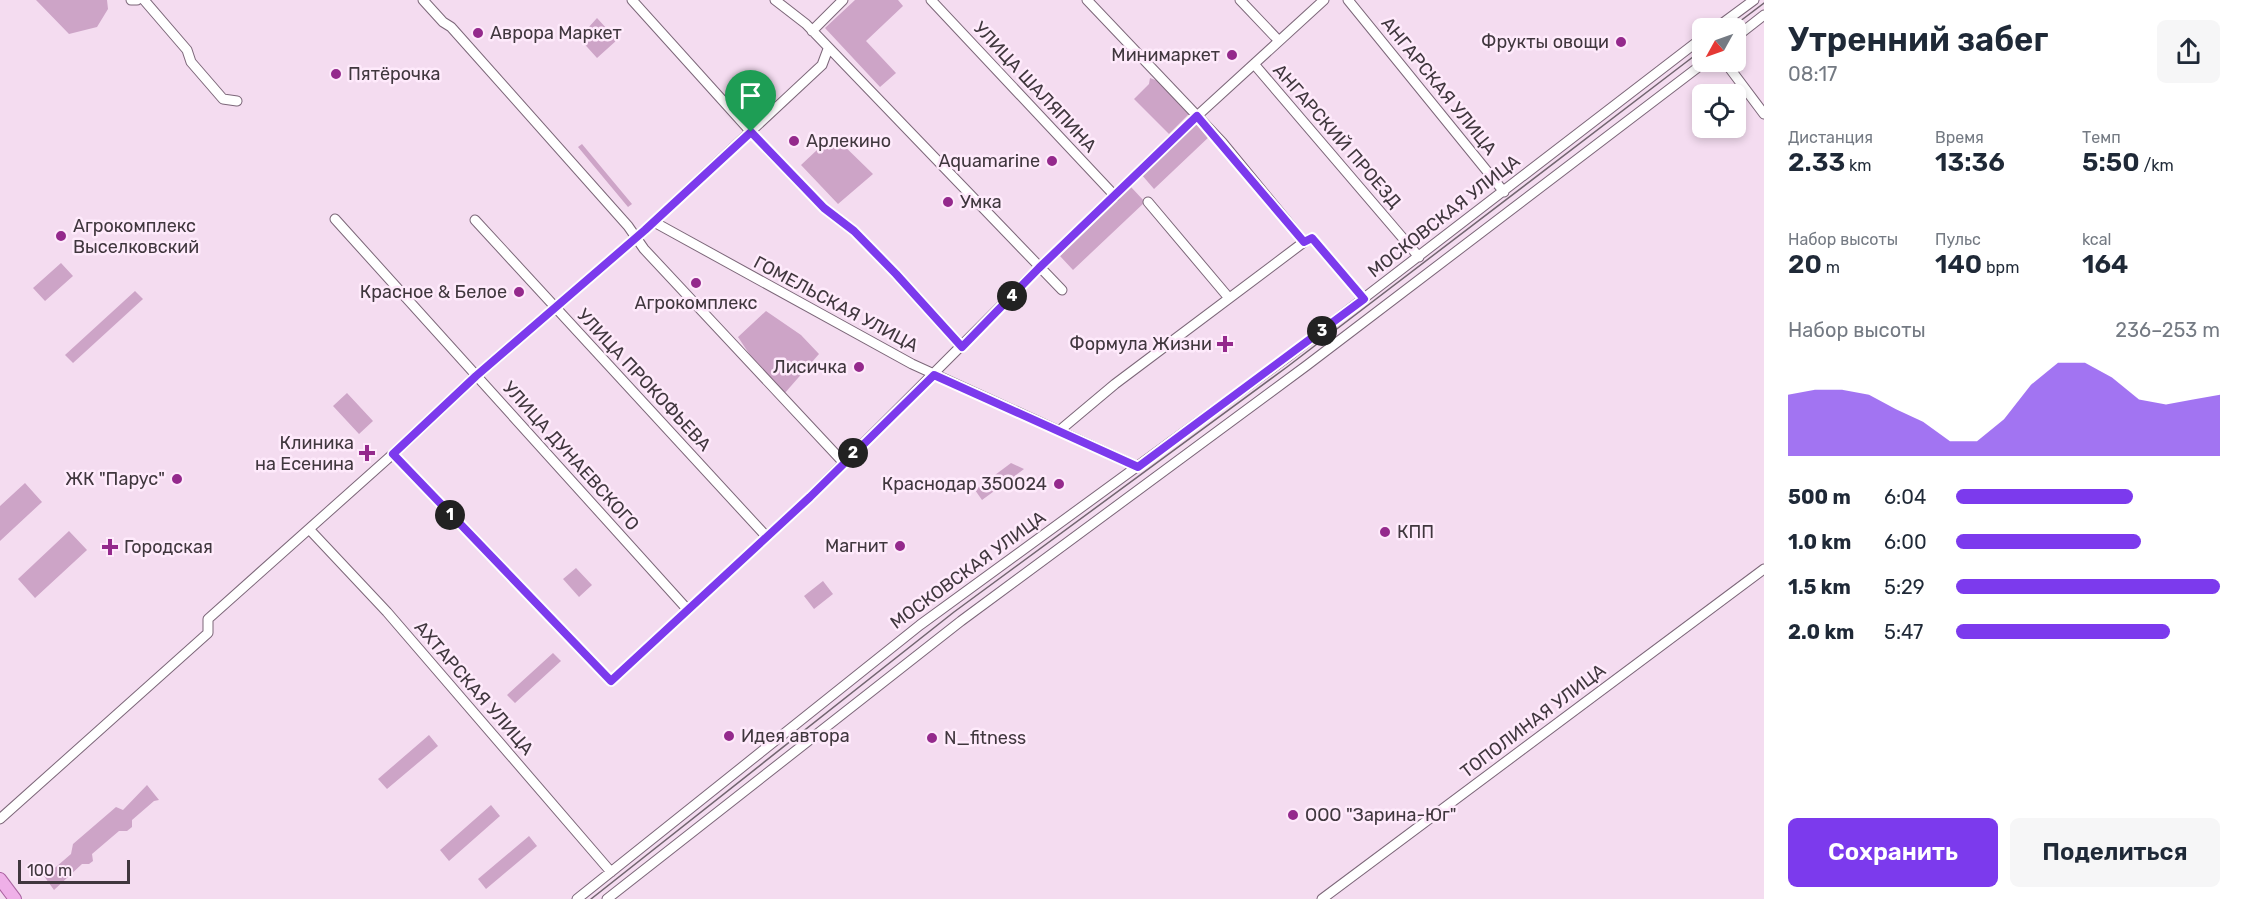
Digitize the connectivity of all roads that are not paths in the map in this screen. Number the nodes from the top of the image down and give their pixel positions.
1 (131, 0) edge
2 (137, 0) edge
3 (144, 0) edge
4 (423, 0) edge
5 (632, 0) edge
6 (775, 0) edge
7 (843, 0) edge
8 (931, 0) edge
9 (1087, 0) edge
10 (1240, 0) edge
11 (1324, 0) edge
12 (1348, 0) edge
13 (1754, 0) edge
14 (1734, 15) junction
15 (1764, 15) edge
16 (1730, 18) edge
17 (1735, 18) edge
18 (1746, 28) edge
19 (812, 31) junction
20 (1278, 41) junction
21 (1692, 48) edge
22 (828, 49) junction
23 (1254, 64) junction
24 (1692, 72) edge
25 (1732, 72) edge
26 (237, 101) dead end
27 (1764, 114) edge
28 (1197, 116) junction
29 (751, 132) junction
30 (1504, 192) junction
31 (1115, 196) junction
32 (1148, 202) dead end
33 (334, 219) dead end
34 (475, 220) dead end
35 (654, 222) junction
36 (635, 239) junction
37 (1304, 242) junction
38 (1419, 256) junction
39 (1039, 268) junction
40 (1062, 290) dead end
41 (1229, 298) junction
42 (1364, 299) junction
43 (554, 308) junction
44 (962, 347) junction
45 (934, 375) junction
46 (476, 376) junction
47 (1059, 431) junction
48 (393, 454) junction
49 (843, 462) junction
50 (1138, 467) junction
51 (309, 529) junction
52 (765, 535) junction
53 (1764, 569) edge
54 (687, 609) junction
55 (0, 819) edge
56 (611, 872) junction
57 (0, 879) edge
58 (15, 899) edge
59 (577, 899) edge
60 (607, 899) edge
61 (1322, 899) edge

1 - 2 street
3 - 26 street
4 - 36 street
5 - 29 street
6 - 19 street
7 - 19 street
8 - 31 street, УЛИЦА ШАЛЯПИНА
9 - 28 street
10 - 20 street
11 - 20 street
12 - 30 street, АНГАРСКАЯ УЛИЦА
13 - 14 street
14 - 16 street
14 - 17 street
15 - 18 street
19 - 22 street
20 - 23 street
21 - 30 street, МОСКОВСКАЯ УЛИЦА
22 - 29 street
22 - 39 street
23 - 28 street
23 - 38 street, АНГАРСКИЙ ПРОЕЗД
24 - 60 street, МОСКОВСКАЯ УЛИЦА
25 - 27 street
28 - 31 street
28 - 37 street
29 - 35 street
29 - 44 street
30 - 38 street, МОСКОВСКАЯ УЛИЦА
31 - 39 street
32 - 41 street
33 - 46 street, УЛИЦА ДУНАЕВСКОГО
34 - 43 street, УЛИЦА ПРОКОФЬЕВА
35 - 36 street
35 - 45 street, ГОМЕЛЬСКАЯ УЛИЦА
36 - 43 street
36 - 49 street
37 - 41 street
37 - 42 street
38 - 42 street, МОСКОВСКАЯ УЛИЦА
39 - 40 street
39 - 44 street
41 - 47 street
42 - 50 street, МОСКОВСКАЯ УЛИЦА
43 - 46 street
43 - 52 street, УЛИЦА ПРОКОФЬЕВА
44 - 45 street
45 - 47 street, ГОМЕЛЬСКАЯ УЛИЦА
45 - 49 street
46 - 48 street
46 - 54 street, УЛИЦА ДУНАЕВСКОГО
47 - 50 street, ГОМЕЛЬСКАЯ УЛИЦА
48 - 51 street
48 - 54 street
49 - 52 street
50 - 56 street, МОСКОВСКАЯ УЛИЦА
51 - 55 street
51 - 56 street, АХТАРСКАЯ УЛИЦА
52 - 54 street
53 - 61 street, ТОПОЛИНАЯ УЛИЦА
56 - 59 street, МОСКОВСКАЯ УЛИЦА
57 - 58 main road

